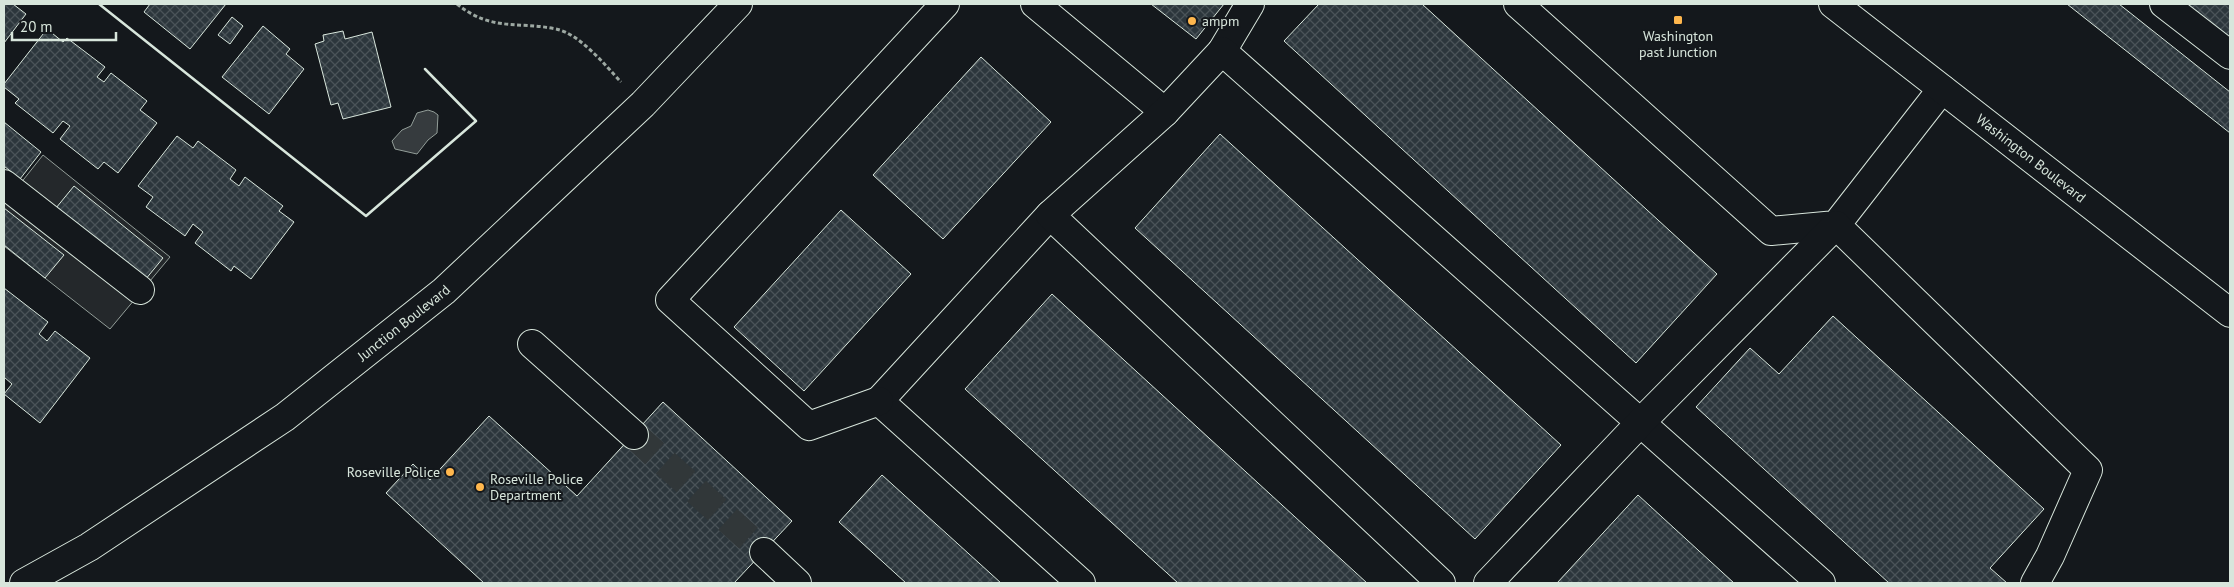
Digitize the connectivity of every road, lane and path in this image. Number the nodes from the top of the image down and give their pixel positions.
1 (457, 4) edge
2 (738, 4) edge
3 (945, 4) edge
4 (1035, 4) edge
5 (1250, 4) edge
6 (1518, 4) edge
7 (1833, 4) edge
8 (2164, 4) edge
9 (1222, 51) junction
10 (2230, 56) edge
11 (1942, 89) junction
12 (643, 104) junction
13 (1165, 112) junction
14 (4, 184) edge
15 (1050, 215) junction
16 (1836, 225) junction
17 (140, 290) dead end
18 (2230, 313) edge
19 (532, 344) dead end
20 (879, 401) junction
21 (1640, 423) junction
22 (634, 434) tunnel mouth
23 (764, 552) tunnel mouth
24 (24, 583) edge
25 (797, 583) edge
26 (1081, 583) edge
27 (1440, 583) edge
28 (1488, 583) edge
29 (1821, 583) edge
30 (2035, 583) edge

1 - 12 path
2 - 12 main road, Junction Boulevard
3 - 20 main road
4 - 13 main road
5 - 9 main road
6 - 16 main road
7 - 11 main road, Washington Boulevard
8 - 10 main road
9 - 13 main road
9 - 21 main road
11 - 16 main road
11 - 18 main road, Washington Boulevard
12 - 24 main road, Junction Boulevard
13 - 15 main road
14 - 17 main road
15 - 20 main road
15 - 27 main road
16 - 21 main road
16 - 30 main road
19 - 22 main road
20 - 26 main road
21 - 28 main road
21 - 29 main road
23 - 25 main road

